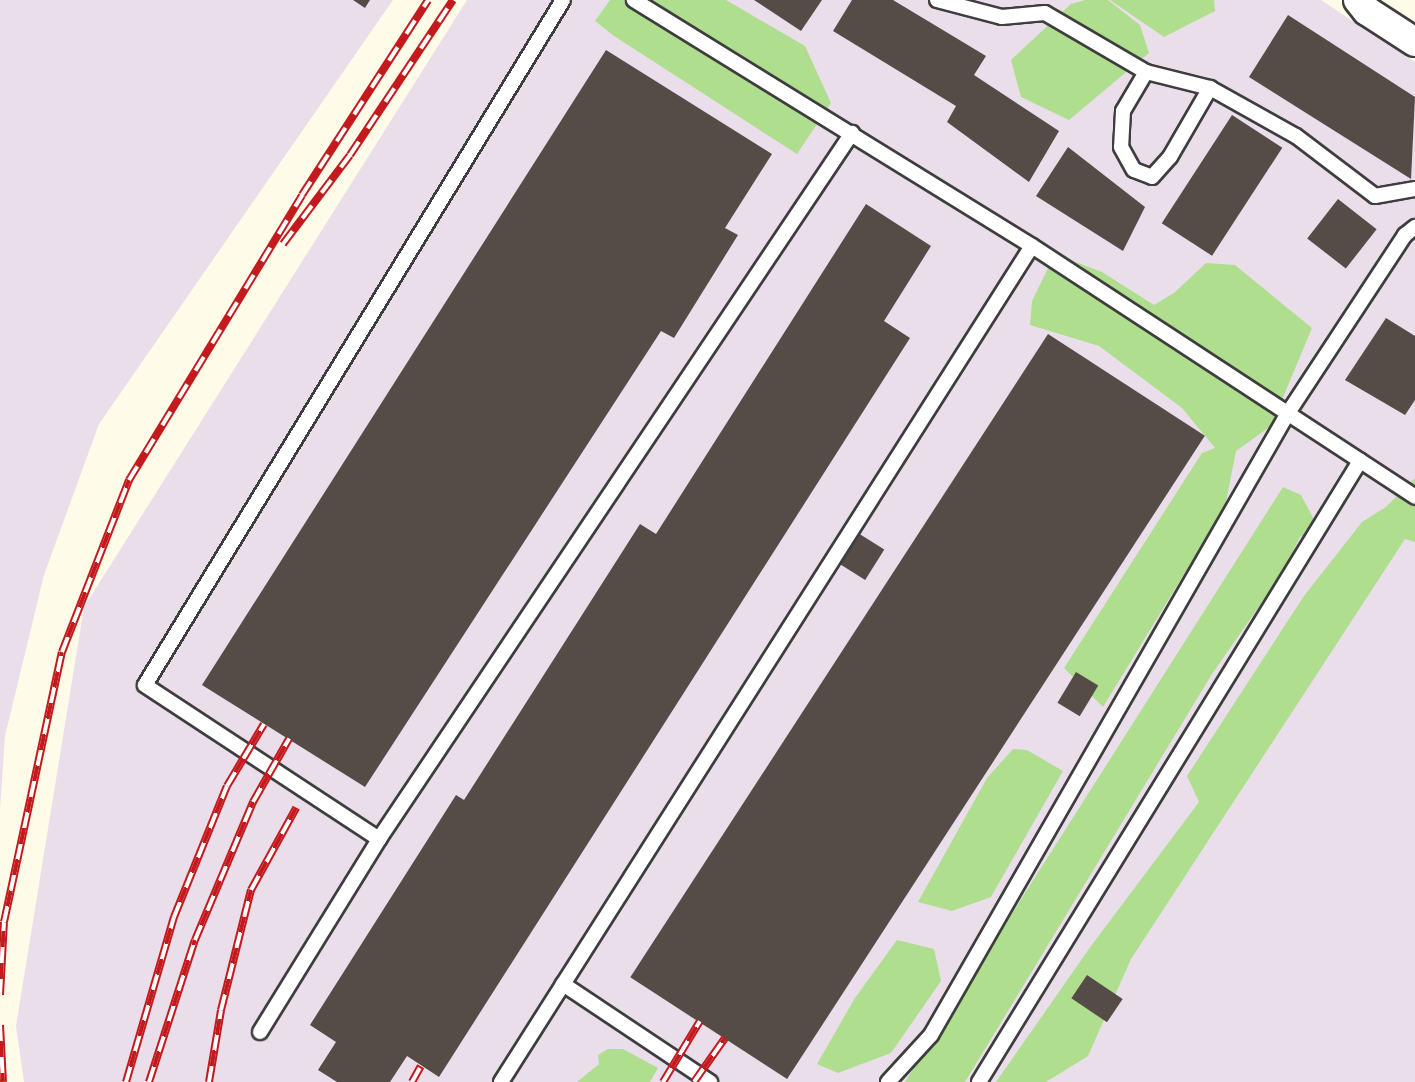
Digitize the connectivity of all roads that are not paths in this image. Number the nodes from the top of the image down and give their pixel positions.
1 (563, 0) edge
2 (634, 0) edge
3 (937, 0) edge
4 (1358, 0) edge
5 (1415, 42) edge
6 (1146, 72) junction
7 (1210, 89) junction
8 (852, 133) junction
9 (1415, 189) edge
10 (1415, 227) edge
11 (1032, 246) junction
12 (1288, 413) junction
13 (1360, 461) junction
14 (1415, 498) edge
15 (379, 839) junction
16 (563, 984) junction
17 (260, 1032) dead end
18 (501, 1082) edge
19 (710, 1082) edge
20 (888, 1082) edge
21 (979, 1082) edge

1 - 15 lane
2 - 8 lane
3 - 6 lane
4 - 5 street
6 - 7 lane
6 - 7 lane
7 - 9 lane
8 - 11 lane
8 - 15 lane
10 - 12 lane
11 - 12 lane
11 - 16 lane
12 - 13 lane
12 - 20 lane
13 - 14 lane
13 - 21 lane
15 - 17 lane
16 - 18 lane
16 - 19 lane

